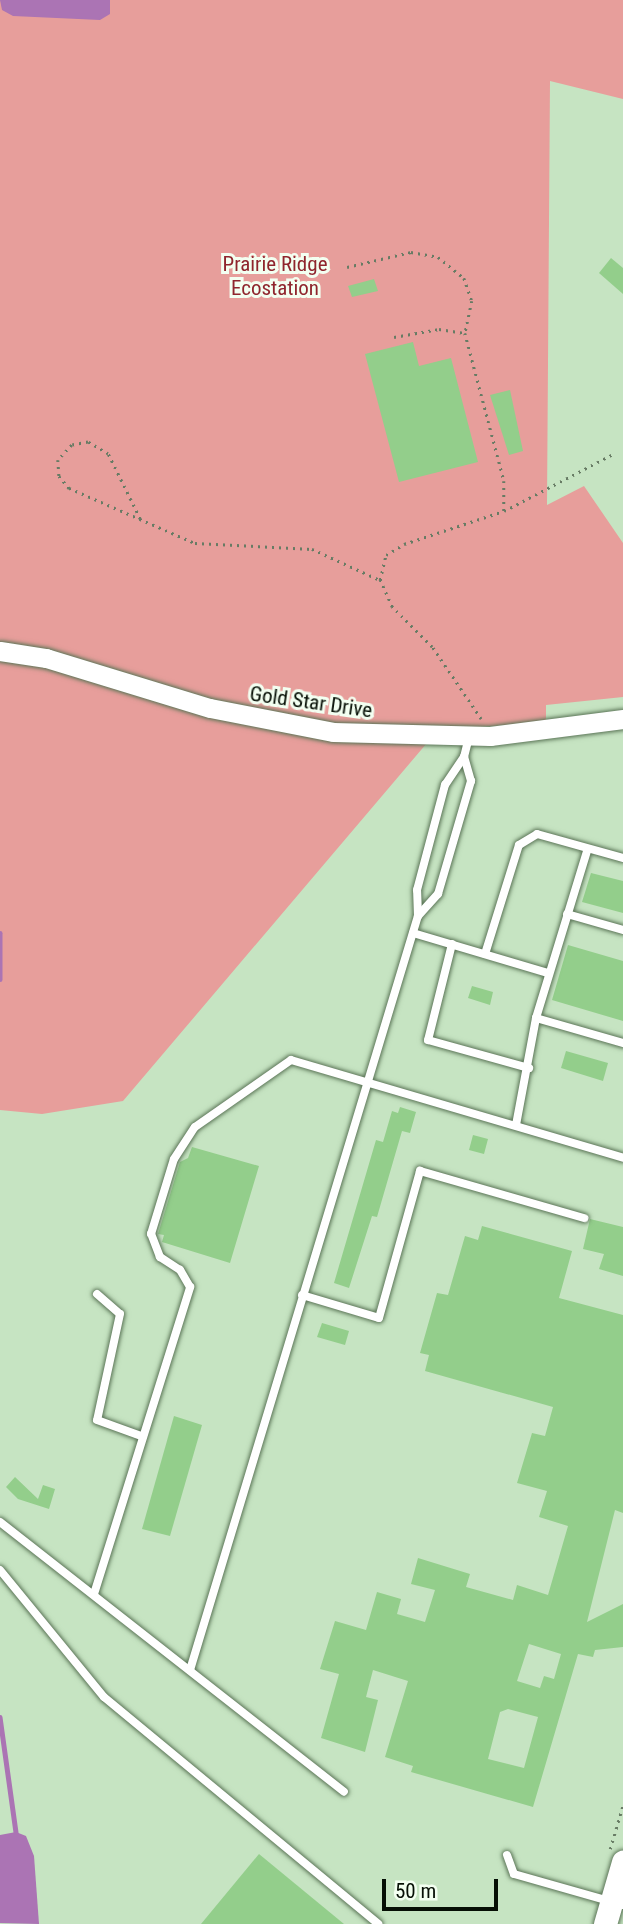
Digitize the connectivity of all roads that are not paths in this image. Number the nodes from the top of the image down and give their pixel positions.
1 (0, 651) edge
2 (623, 719) edge
3 (470, 737) junction
4 (464, 757) junction
5 (587, 851) junction
6 (623, 858) edge
7 (567, 914) junction
8 (418, 916) junction
9 (623, 930) edge
10 (413, 933) junction
11 (452, 944) junction
12 (485, 954) junction
13 (548, 973) junction
14 (536, 1018) junction
15 (623, 1042) edge
16 (529, 1068) junction
17 (367, 1079) junction
18 (516, 1125) junction
19 (623, 1158) edge
20 (584, 1218) dead end
21 (97, 1294) dead end
22 (302, 1295) junction
23 (141, 1436) junction
24 (0, 1521) edge
25 (0, 1570) edge
26 (94, 1594) junction
27 (190, 1670) junction
28 (344, 1792) dead end
29 (507, 1855) dead end
30 (623, 1862) edge
31 (618, 1903) edge
32 (378, 1924) edge
33 (605, 1924) edge

1 - 3 street, Gold Star Drive
2 - 3 street, Gold Star Drive
3 - 4 lane
4 - 8 lane
4 - 8 lane
5 - 6 lane
5 - 7 lane
5 - 12 lane
7 - 9 lane
7 - 13 lane
8 - 10 lane
10 - 11 lane
10 - 17 lane
11 - 12 lane
11 - 16 lane
12 - 13 lane
13 - 14 lane
14 - 15 lane
14 - 16 lane
16 - 18 lane
17 - 18 lane
17 - 22 lane
17 - 23 lane
18 - 19 lane
20 - 22 lane
21 - 23 lane
22 - 27 lane
23 - 26 lane
24 - 26 lane
25 - 32 lane
26 - 27 lane
27 - 28 lane
29 - 31 lane
30 - 31 main road
31 - 33 main road

